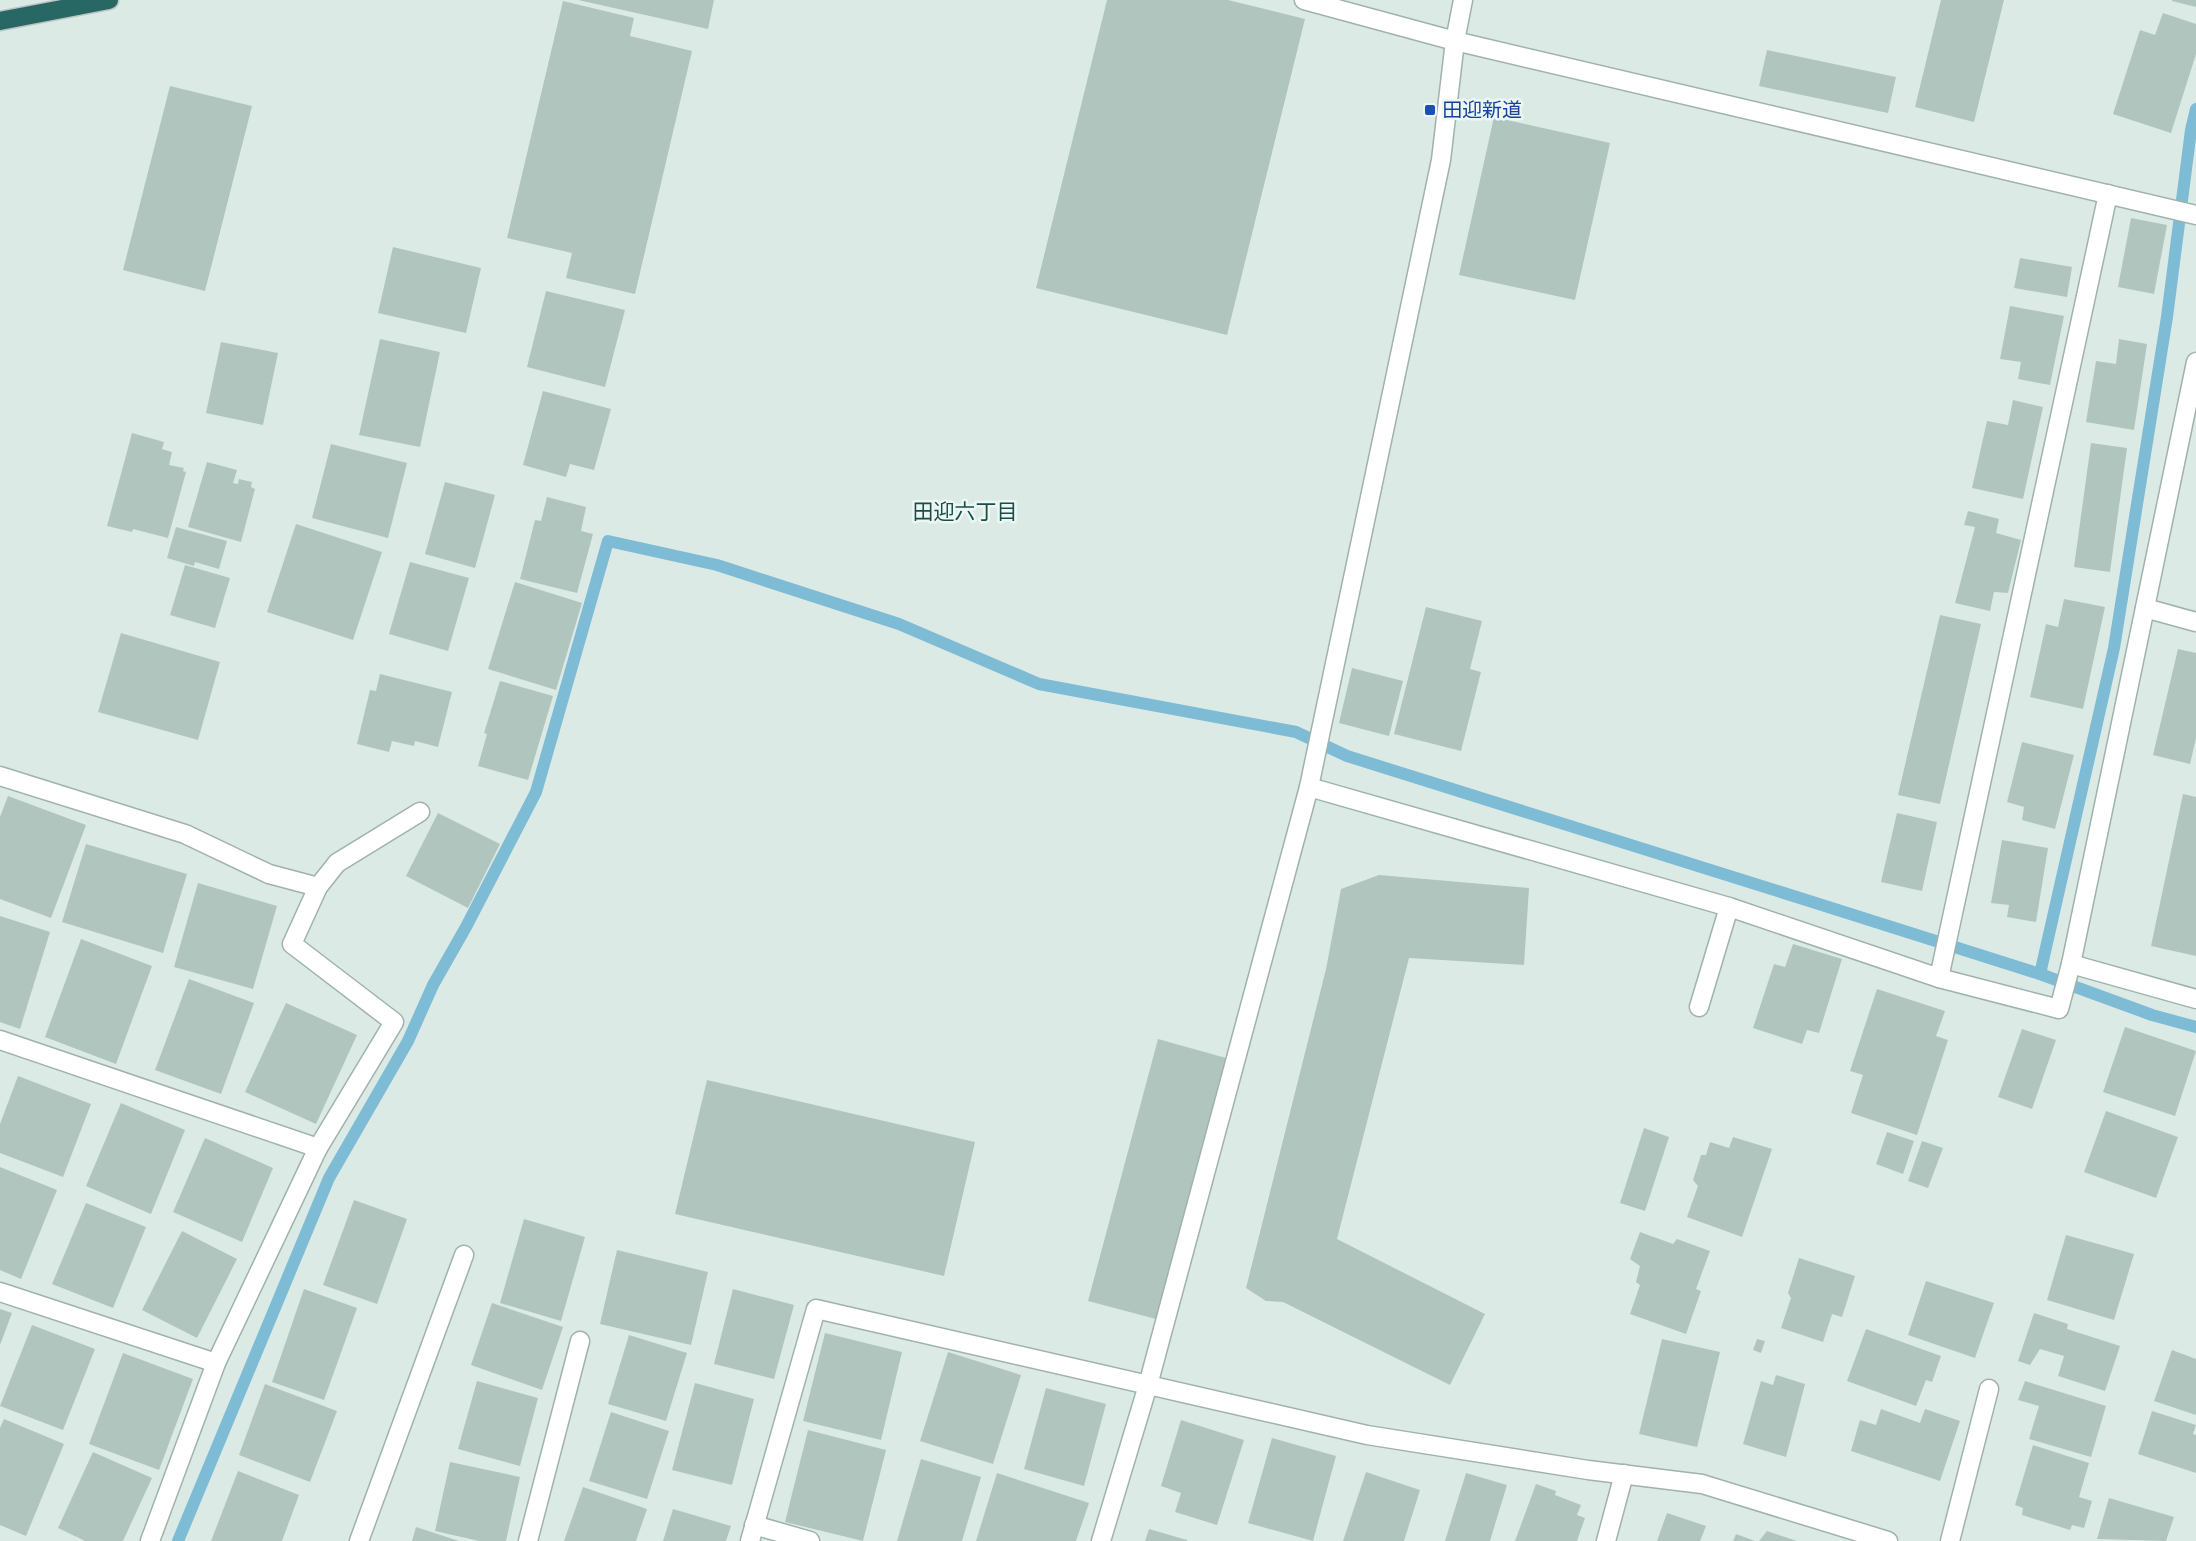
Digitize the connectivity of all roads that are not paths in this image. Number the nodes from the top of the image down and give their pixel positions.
1 (109, 0) edge
2 (1304, 0) edge
3 (1462, 0) edge
4 (0, 21) edge
5 (1455, 41) junction
6 (2108, 194) junction
7 (2196, 215) edge
8 (2196, 362) edge
9 (2145, 608) junction
10 (2196, 622) edge
11 (0, 776) edge
12 (1309, 787) junction
13 (420, 812) dead end
14 (318, 887) junction
15 (1729, 907) junction
16 (2072, 964) junction
17 (1939, 978) junction
18 (2196, 999) edge
19 (1699, 1007) dead end
20 (0, 1040) edge
21 (318, 1148) junction
22 (464, 1255) dead end
23 (0, 1292) edge
24 (580, 1341) dead end
25 (216, 1363) junction
26 (1148, 1385) junction
27 (1989, 1389) dead end
28 (1624, 1474) junction
29 (752, 1533) edge
30 (150, 1541) edge
31 (359, 1541) edge
32 (528, 1541) edge
33 (810, 1541) edge
34 (1101, 1541) edge
35 (1606, 1541) edge
36 (1888, 1541) edge
37 (1950, 1541) edge

1 - 4 highway
2 - 5 street
3 - 5 street
5 - 6 street
5 - 12 street
6 - 7 street
6 - 17 street
8 - 9 street
9 - 10 street
9 - 16 street
11 - 14 street
12 - 15 street
12 - 26 street
13 - 14 street
14 - 21 street
15 - 17 street
15 - 19 street
16 - 17 street
16 - 18 street
20 - 21 street
21 - 25 street
22 - 31 street
23 - 25 street
24 - 32 street
25 - 30 street
26 - 28 street
26 - 29 street
26 - 34 street
27 - 37 street
28 - 35 street
28 - 36 street
29 - 33 street

